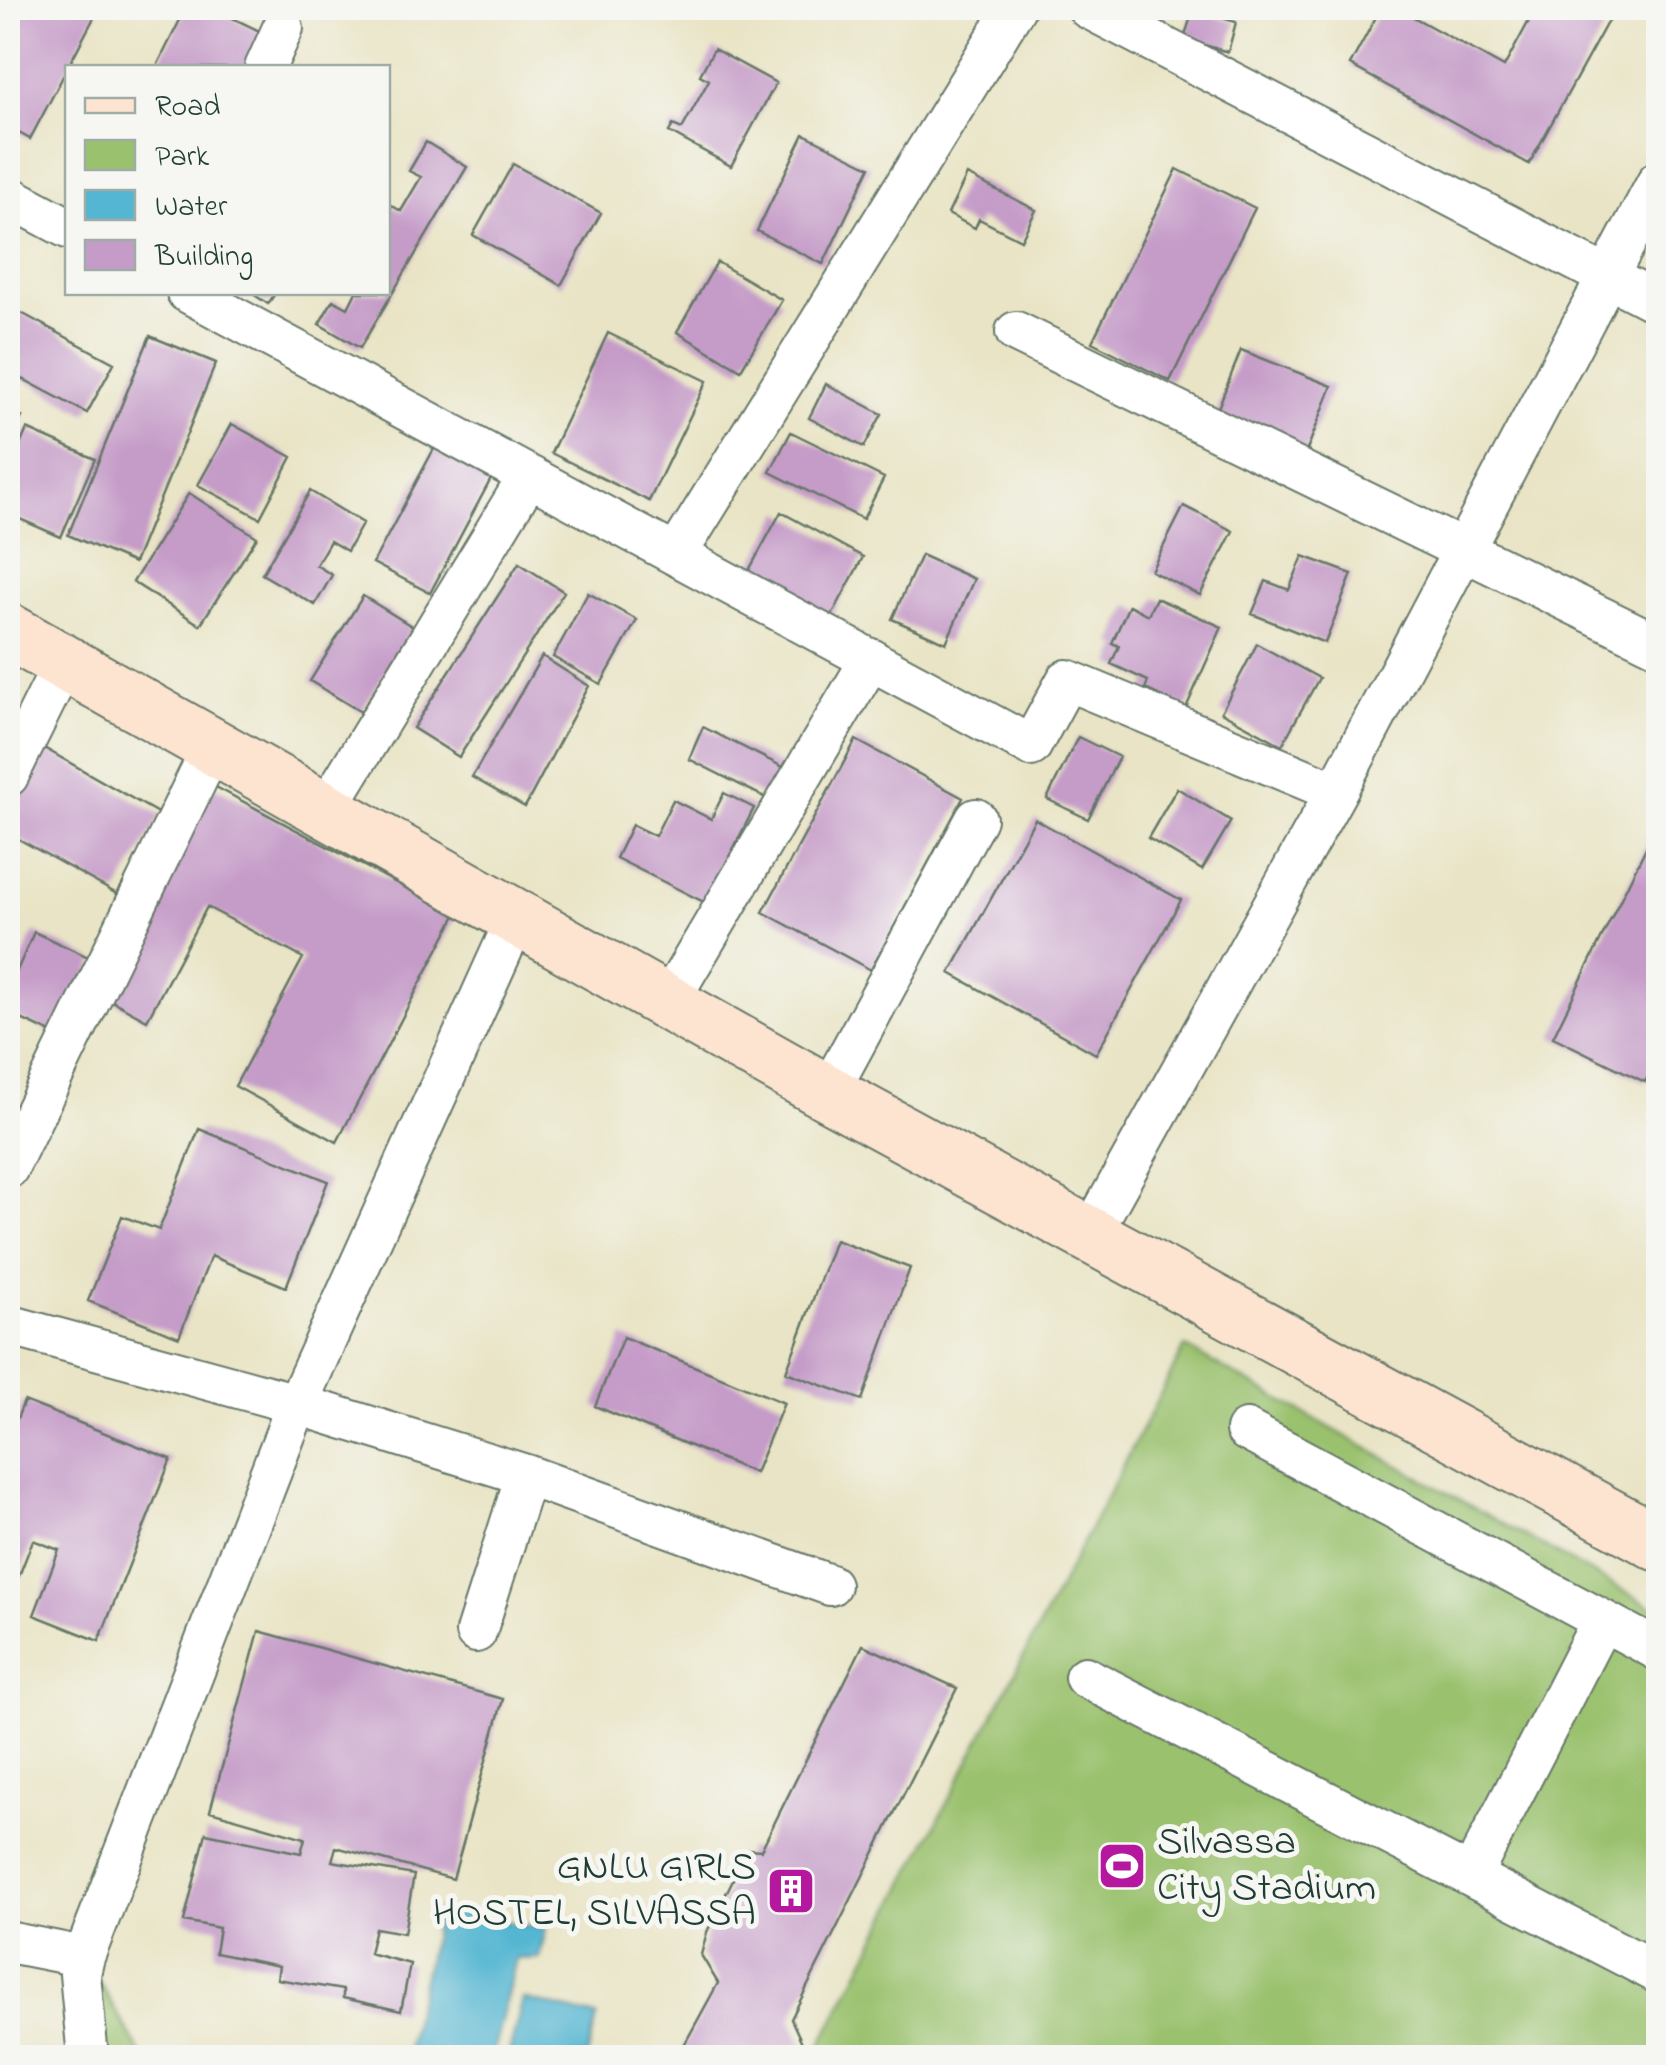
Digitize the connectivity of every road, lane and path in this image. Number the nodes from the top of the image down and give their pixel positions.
1 (1015, 8) edge
2 (1088, 8) edge
3 (283, 28) dead end
4 (266, 65) edge
5 (1658, 181) edge
6 (8, 196) edge
7 (65, 226) edge
8 (1608, 278) junction
9 (194, 295) edge
10 (1658, 302) edge
11 (1016, 332) dead end
12 (530, 476) junction
13 (1464, 549) junction
14 (676, 555) junction
15 (8, 632) edge
16 (1658, 646) edge
17 (871, 659) junction
18 (64, 663) junction
19 (212, 748) junction
20 (8, 776) edge
21 (1336, 792) junction
22 (326, 808) junction
23 (976, 820) dead end
24 (517, 917) junction
25 (668, 1002) junction
26 (828, 1093) junction
27 (8, 1168) edge
28 (1089, 1237) junction
29 (8, 1325) edge
30 (298, 1404) junction
31 (1246, 1430) dead end
32 (526, 1475) junction
33 (1658, 1543) edge
34 (830, 1586) dead end
35 (1602, 1621) junction
36 (476, 1632) dead end
37 (1658, 1650) edge
38 (1085, 1678) dead end
39 (1472, 1876) junction
40 (8, 1942) edge
41 (84, 1957) junction
42 (1658, 1972) edge
43 (88, 2058) edge

1 - 14 street
2 - 8 street
3 - 4 street
5 - 8 street
6 - 7 street
8 - 10 street
8 - 13 street
9 - 12 street
11 - 13 street
12 - 14 street
12 - 22 street
13 - 16 street
13 - 21 street
14 - 17 street
15 - 18 main road
17 - 21 street
17 - 25 street
18 - 19 main road
18 - 20 street
19 - 22 main road
19 - 27 street
21 - 28 street
22 - 24 main road
23 - 26 street
24 - 25 main road
24 - 30 street
25 - 26 main road
26 - 28 main road
28 - 33 main road
29 - 30 street
30 - 32 street
30 - 41 street
31 - 35 street
32 - 34 street
32 - 36 street
35 - 37 street
35 - 39 street
38 - 39 street
39 - 42 street
40 - 41 street
41 - 43 street

